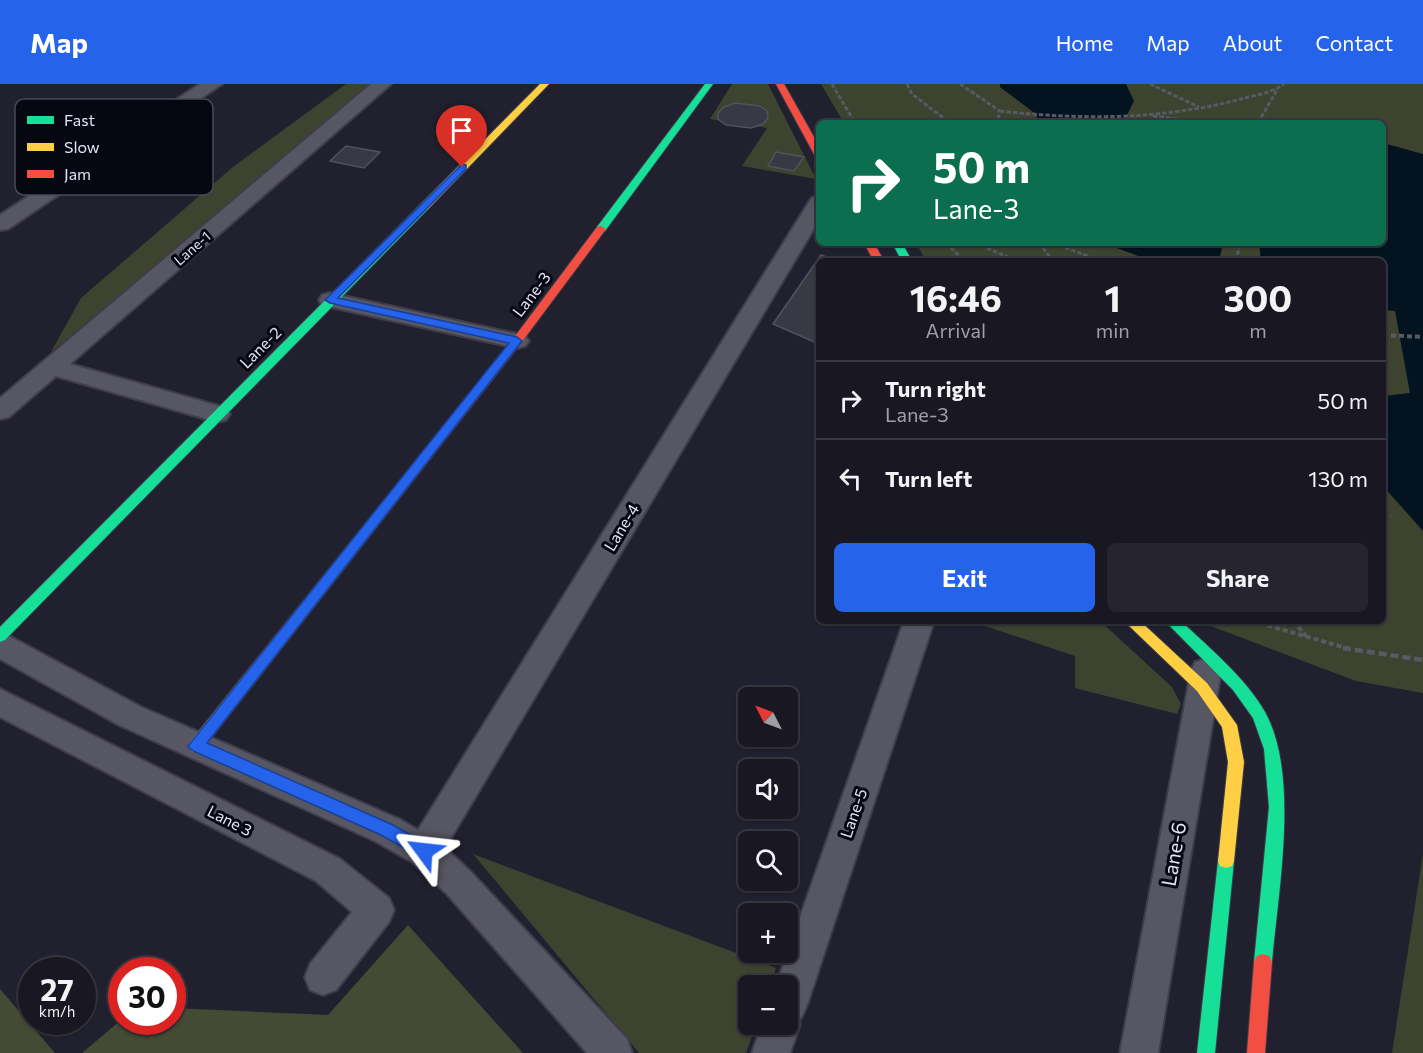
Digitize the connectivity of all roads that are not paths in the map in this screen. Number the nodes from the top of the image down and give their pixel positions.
1 (213, 84) edge
2 (382, 84) edge
3 (545, 84) edge
4 (709, 84) edge
5 (780, 84) edge
6 (190, 99) edge
7 (816, 149) edge
8 (44, 195) edge
9 (816, 207) edge
10 (0, 224) edge
11 (330, 300) junction
12 (517, 341) junction
13 (54, 367) junction
14 (0, 411) edge
15 (217, 414) junction
16 (918, 624) edge
17 (1136, 624) edge
18 (1174, 624) edge
19 (0, 636) edge
20 (0, 645) edge
21 (1206, 671) junction
22 (0, 702) edge
23 (196, 746) junction
24 (424, 851) junction
25 (798, 976) edge
26 (322, 977) dead end
27 (777, 1035) edge
28 (613, 1053) edge
29 (771, 1053) edge
30 (1139, 1053) edge
31 (1206, 1053) edge
32 (1256, 1053) edge

1 - 6 street
2 - 13 street, Lane-1
3 - 11 street, Lane-2
4 - 12 street, Lane-3
5 - 7 street
8 - 10 street
9 - 24 street, Lane-4
11 - 12 street
11 - 15 street, Lane-2
12 - 23 street, Lane-3
13 - 14 street, Lane-1
13 - 15 street
15 - 19 street, Lane-2
16 - 25 street, Lane-5
17 - 21 street
18 - 21 street
20 - 23 street
21 - 30 street, Lane-6
21 - 31 street
21 - 32 street
22 - 26 street, Lane 3
23 - 24 street
24 - 28 street
27 - 29 street

